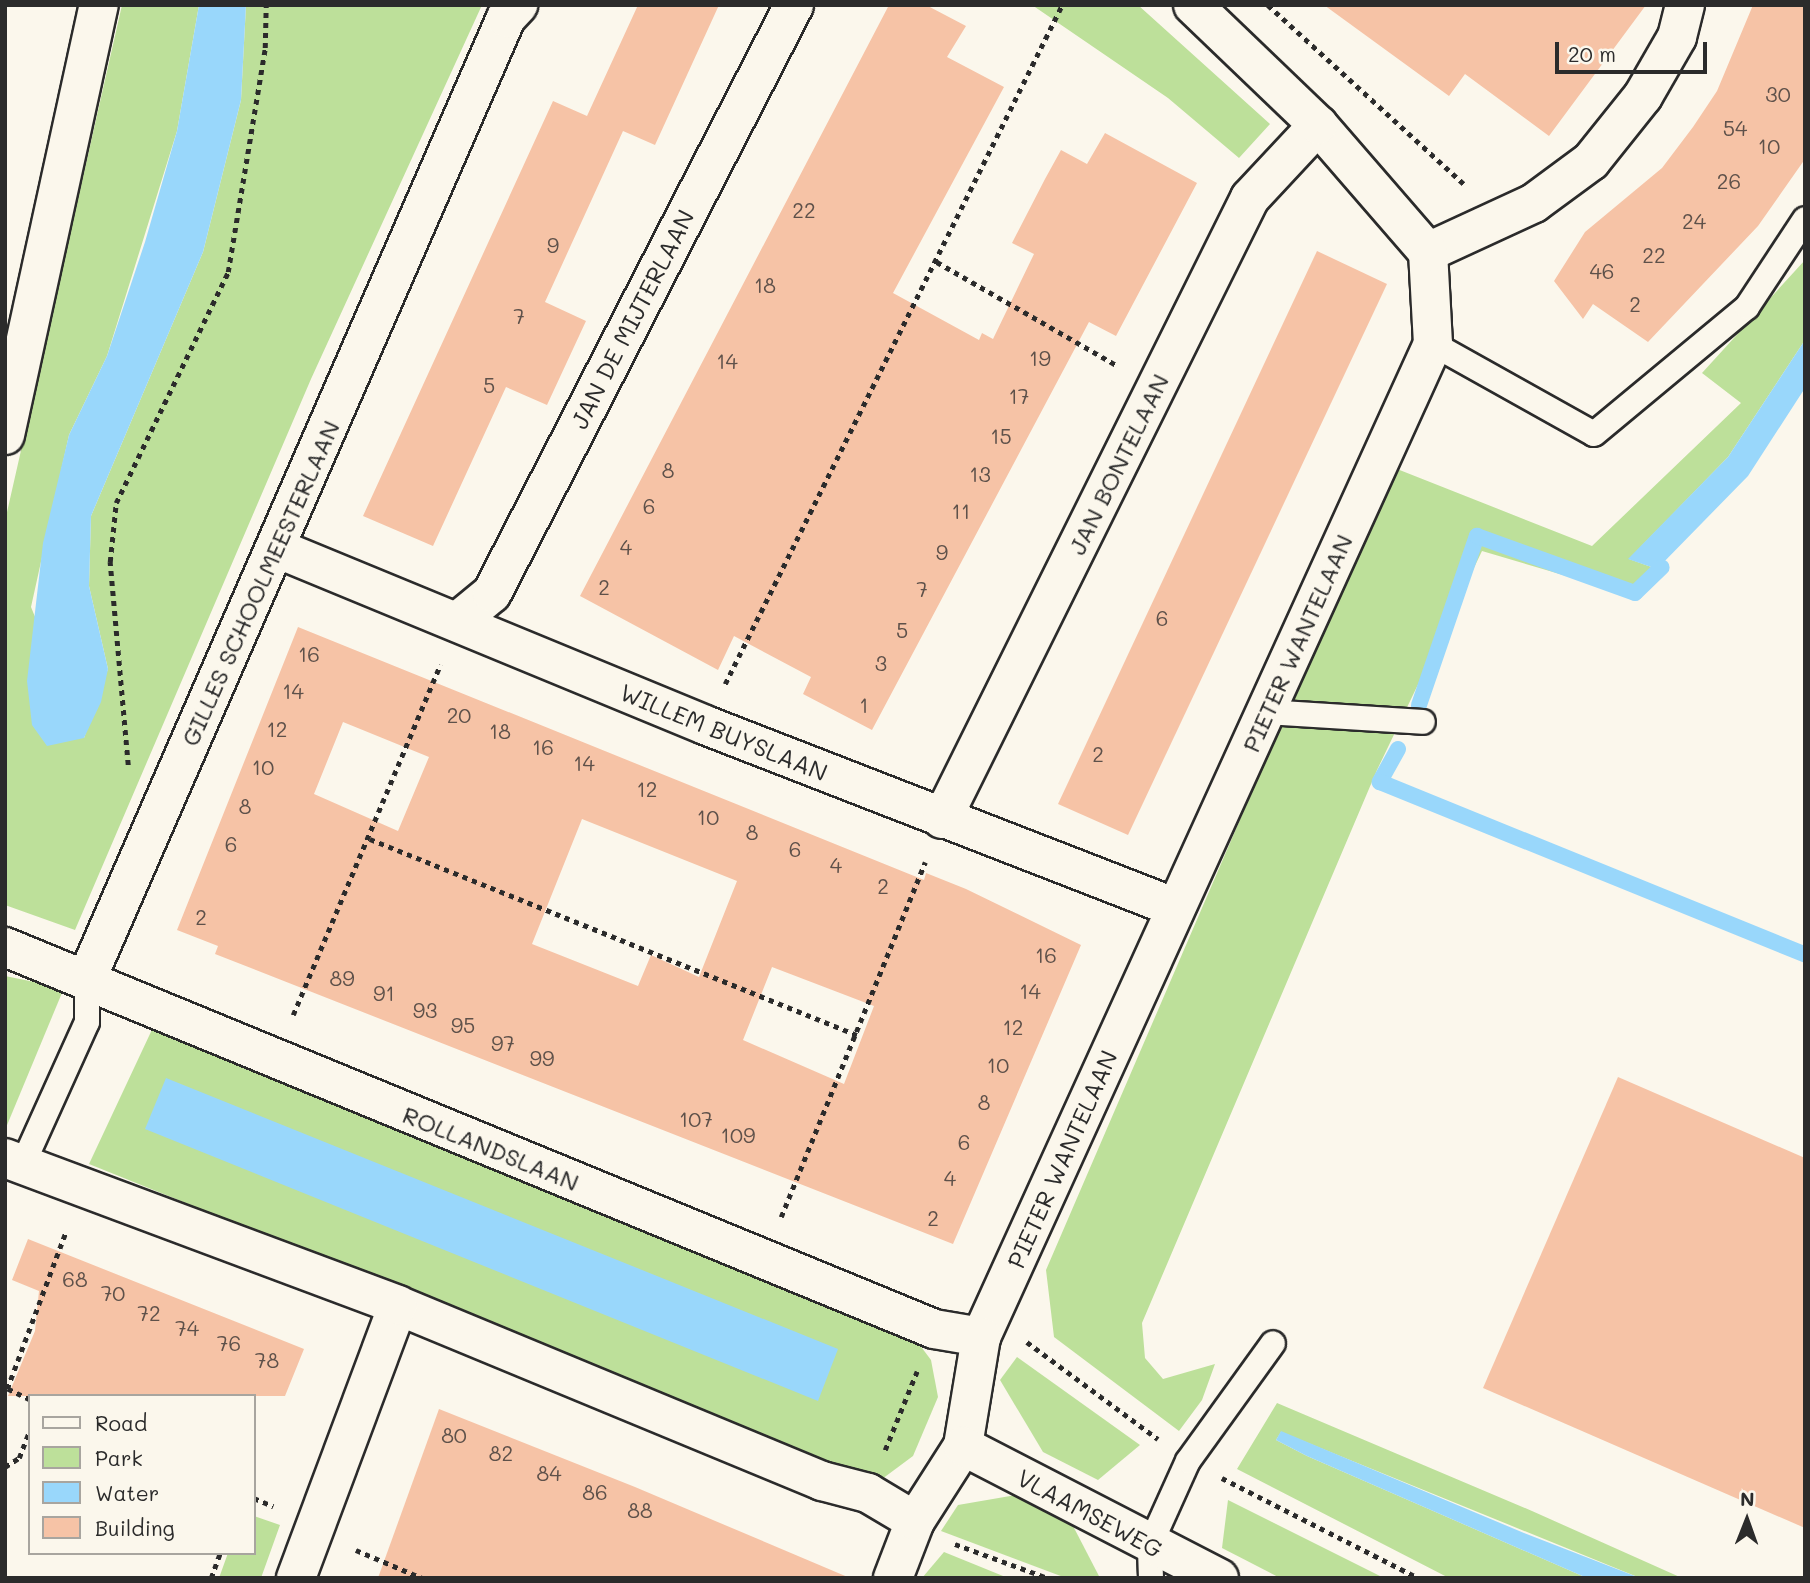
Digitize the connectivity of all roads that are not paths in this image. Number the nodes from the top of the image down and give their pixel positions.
1 (99, 5) edge
2 (518, 5) edge
3 (794, 5) edge
4 (1193, 5) edge
5 (1685, 5) edge
6 (1318, 125) junction
7 (1805, 219) edge
8 (1428, 252) junction
9 (1433, 344) junction
10 (5, 435) edge
11 (276, 548) junction
12 (457, 622) junction
13 (1266, 712) junction
14 (1423, 722) dead end
15 (942, 819) junction
16 (1176, 908) junction
17 (5, 947) edge
18 (87, 978) junction
19 (14, 1162) edge
20 (398, 1305) junction
21 (981, 1337) junction
22 (1273, 1343) dead end
23 (963, 1446) junction
24 (915, 1521) junction
25 (1151, 1562) edge
26 (296, 1578) edge
27 (893, 1578) edge
28 (1219, 1578) edge

1 - 10 street
2 - 11 street, GILLES SCHOOLMEESTERLAAN
3 - 12 street, JAN DE MIJTERLAAN
4 - 6 street
5 - 8 street
6 - 8 street
6 - 15 street, JAN BONTELAAN
7 - 9 lane
8 - 9 street, PIETER WANTELAAN
9 - 13 street, PIETER WANTELAAN
11 - 12 street, WILLEM BUYSLAAN
11 - 18 street, GILLES SCHOOLMEESTERLAAN
12 - 15 street, WILLEM BUYSLAAN
13 - 14 lane
13 - 16 street, PIETER WANTELAAN
15 - 16 street, WILLEM BUYSLAAN
16 - 21 street, PIETER WANTELAAN
17 - 18 street, ROLLANDSLAAN
18 - 19 lane, GILLES SCHOOLMEESTERLAAN
18 - 21 street, ROLLANDSLAAN
19 - 20 street
20 - 24 street
20 - 26 street
21 - 23 street
22 - 25 lane
23 - 24 street
23 - 25 street, VLAAMSEWEG
24 - 27 street
25 - 28 street, VLAAMSEWEG

